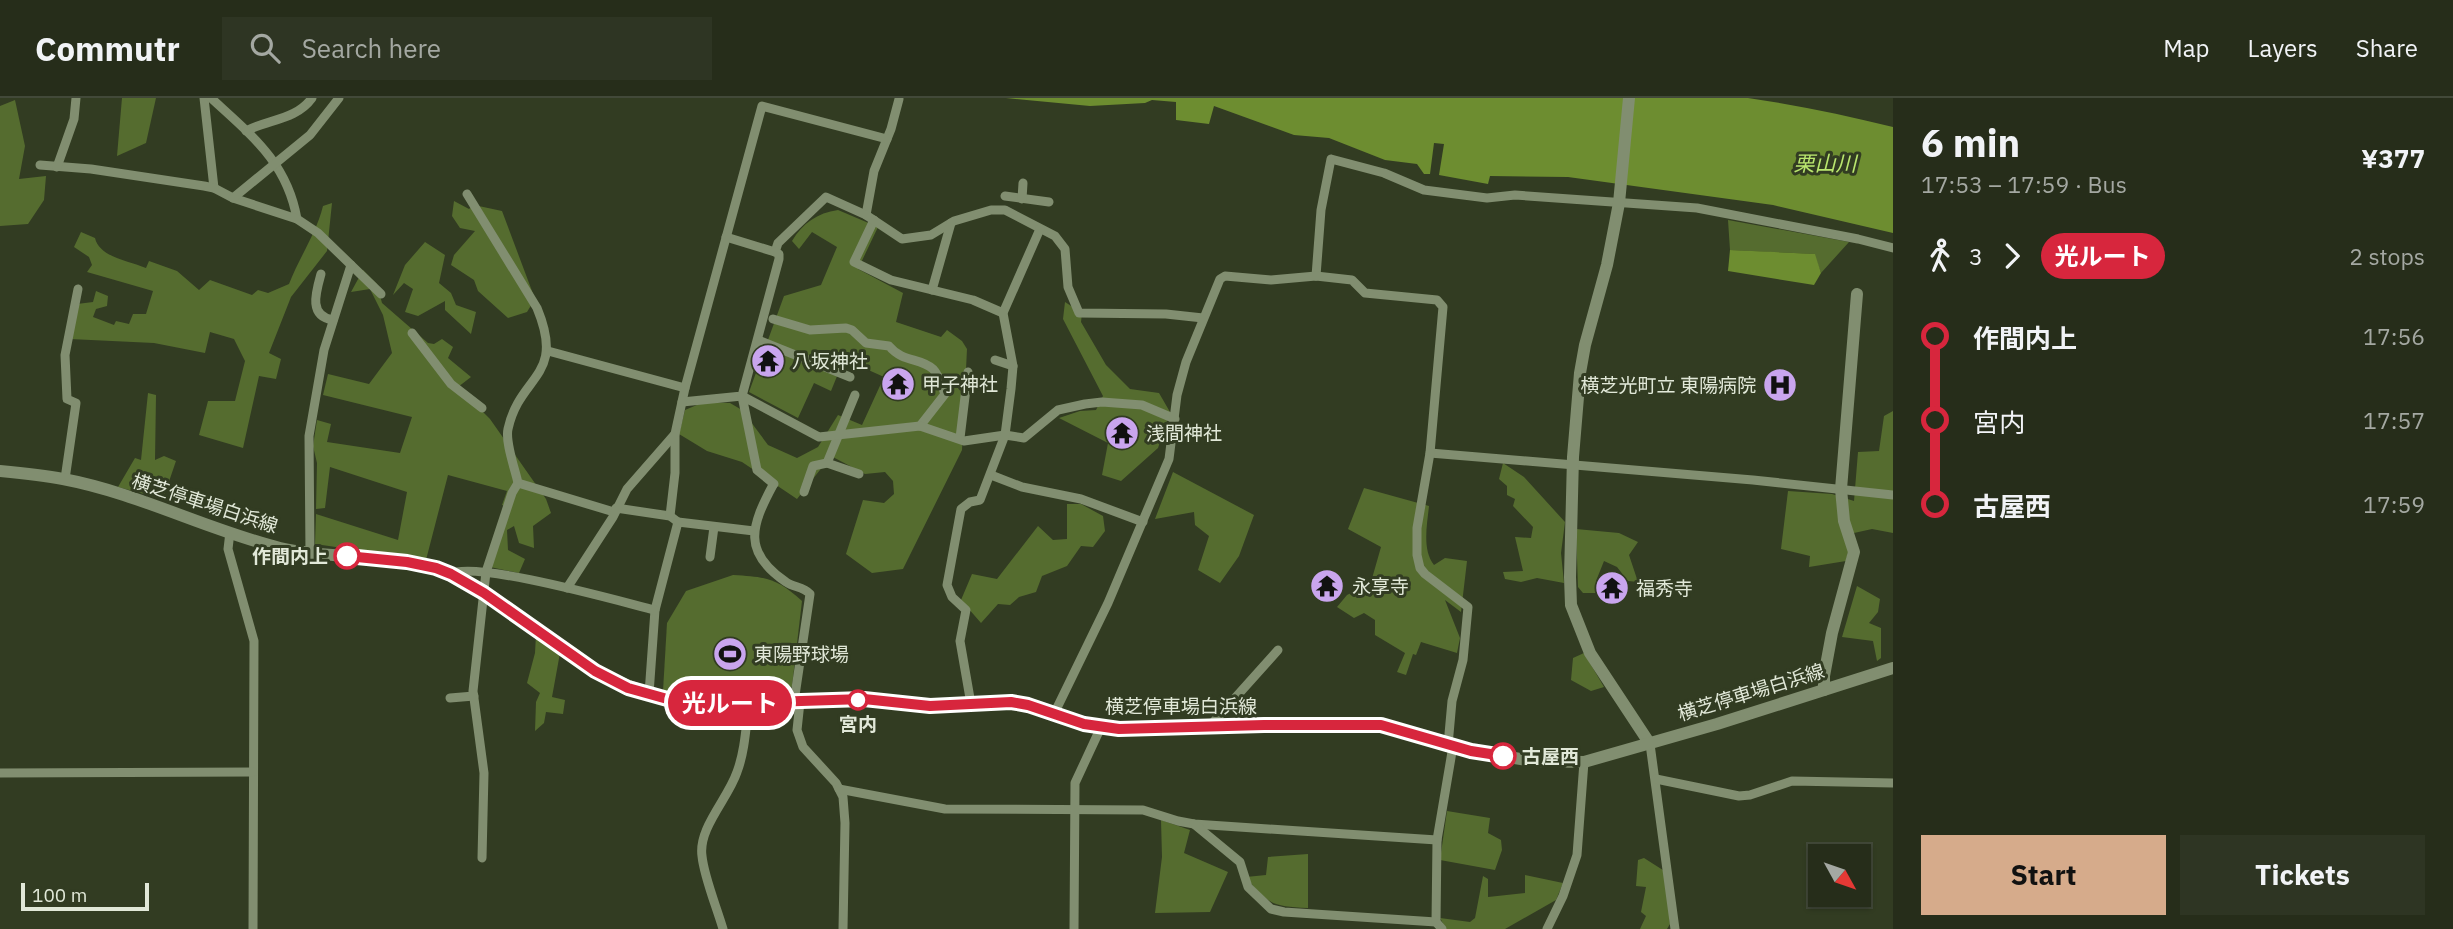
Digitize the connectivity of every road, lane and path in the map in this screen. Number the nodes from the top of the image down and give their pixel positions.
1 (76, 98) edge
2 (204, 98) edge
3 (211, 98) edge
4 (312, 98) edge
5 (339, 98) edge
6 (1629, 98) edge
7 (899, 99) edge
8 (246, 131) junction
9 (887, 139) junction
10 (276, 164) junction
11 (40, 165) dead end
12 (57, 167) junction
13 (1023, 183) dead end
14 (214, 188) junction
15 (467, 194) dead end
16 (1005, 197) dead end
17 (233, 198) junction
18 (1022, 199) junction
19 (1049, 202) dead end
20 (1619, 203) junction
21 (870, 218) junction
22 (297, 219) junction
23 (951, 223) junction
24 (1040, 229) junction
25 (726, 237) junction
26 (1893, 248) edge
27 (775, 252) junction
28 (351, 265) junction
29 (321, 274) dead end
30 (1316, 276) junction
31 (78, 289) dead end
32 (932, 290) junction
33 (382, 294) dead end
34 (1857, 294) dead end
35 (1003, 313) junction
36 (1203, 318) junction
37 (773, 319) dead end
38 (333, 320) junction
39 (412, 333) dead end
40 (758, 340) junction
41 (548, 351) junction
42 (995, 360) dead end
43 (1013, 366) junction
44 (968, 372) dead end
45 (850, 376) dead end
46 (685, 388) junction
47 (855, 395) dead end
48 (742, 396) junction
49 (682, 402) junction
50 (482, 408) dead end
51 (1175, 419) junction
52 (920, 426) junction
53 (675, 434) junction
54 (1006, 435) junction
55 (840, 436) junction
56 (960, 438) junction
57 (1430, 453) junction
58 (827, 463) junction
59 (1572, 466) junction
60 (0, 471) edge
61 (859, 474) dead end
62 (991, 475) junction
63 (65, 479) junction
64 (518, 483) junction
65 (1841, 489) junction
66 (804, 492) dead end
67 (1893, 495) edge
68 (615, 510) junction
69 (674, 519) junction
70 (1143, 522) junction
71 (714, 527) junction
72 (754, 531) junction
73 (230, 532) junction
74 (310, 553) junction
75 (710, 557) dead end
76 (486, 572) junction
77 (451, 574) junction
78 (567, 588) junction
79 (484, 593) junction
80 (655, 610) junction
81 (1278, 650) dead end
82 (1893, 668) edge
83 (1824, 690) junction
84 (649, 694) junction
85 (474, 696) junction
86 (450, 698) dead end
87 (797, 702) junction
88 (749, 703) junction
89 (971, 704) junction
90 (1054, 714) junction
91 (1101, 727) junction
92 (1209, 727) junction
93 (1650, 744) junction
94 (1450, 745) junction
95 (1584, 762) junction
96 (253, 772) junction
97 (0, 773) edge
98 (1656, 779) junction
99 (1893, 783) edge
100 (839, 789) junction
101 (1074, 811) junction
102 (1194, 824) junction
103 (1437, 840) junction
104 (482, 858) dead end
105 (1439, 925) edge
106 (253, 929) edge
107 (723, 929) edge
108 (842, 929) edge
109 (1074, 929) edge
110 (1547, 929) edge
111 (1675, 929) edge

1 - 12 street
2 - 14 street
3 - 8 street
4 - 8 street
5 - 10 street
6 - 20 main road
7 - 9 street
8 - 10 street
9 - 21 street
9 - 25 street
10 - 17 street
10 - 22 street
11 - 12 street
12 - 14 street
13 - 18 street
14 - 17 street
15 - 41 street
16 - 18 street
17 - 22 street
18 - 19 street
20 - 26 street
20 - 30 street
20 - 59 main road
21 - 23 street
21 - 27 street
21 - 32 street
22 - 28 street
23 - 24 street
23 - 32 street
24 - 35 street
24 - 36 street
25 - 27 street
25 - 46 street
27 - 40 street
28 - 33 street
28 - 38 street
29 - 38 street
30 - 36 street
30 - 57 street
31 - 63 street
32 - 35 street
34 - 65 main road
35 - 43 street
36 - 51 street
37 - 52 street
38 - 74 street
39 - 50 street
40 - 45 street
40 - 48 street
41 - 46 street
41 - 64 street
42 - 43 street
43 - 54 street
44 - 56 street
46 - 49 street
47 - 55 street
48 - 49 street
48 - 55 street
48 - 72 street
49 - 53 street
51 - 54 street
51 - 70 street
52 - 55 street
52 - 56 street
53 - 68 street
53 - 69 street
54 - 56 street
54 - 62 street
55 - 58 street
57 - 59 street
57 - 94 street
58 - 61 street
58 - 66 street
59 - 65 street
59 - 93 main road
60 - 63 main road, 横芝停車場白浜線
62 - 70 street
62 - 89 street
63 - 73 main road, 横芝停車場白浜線
64 - 68 street
64 - 76 street
65 - 67 street
65 - 83 main road
68 - 69 street
68 - 78 street
69 - 71 street
69 - 80 street
70 - 90 street
71 - 72 street
71 - 75 street
72 - 87 street
73 - 74 main road, 横芝停車場白浜線
73 - 96 street
74 - 77 main road, 横芝停車場白浜線
76 - 77 street
76 - 78 street
76 - 79 street
77 - 79 main road, 横芝停車場白浜線
78 - 80 street
79 - 84 main road, 横芝停車場白浜線
79 - 85 street
80 - 84 street
81 - 92 street
82 - 83 main road, 横芝停車場白浜線
83 - 93 main road, 横芝停車場白浜線
84 - 88 main road, 横芝停車場白浜線
85 - 86 street
85 - 104 street
87 - 88 main road, 横芝停車場白浜線
87 - 89 main road, 横芝停車場白浜線
87 - 100 street
88 - 107 street
89 - 90 main road, 横芝停車場白浜線
90 - 91 main road, 横芝停車場白浜線
91 - 92 main road, 横芝停車場白浜線
91 - 101 street
92 - 94 main road, 横芝停車場白浜線
93 - 95 main road, 横芝停車場白浜線
93 - 98 street
94 - 95 main road, 横芝停車場白浜線
94 - 103 street
95 - 110 street
96 - 97 street
96 - 106 street
98 - 99 street
98 - 111 street
100 - 101 street
100 - 108 street
101 - 102 street
101 - 109 street
102 - 103 street
102 - 105 street
103 - 105 street

